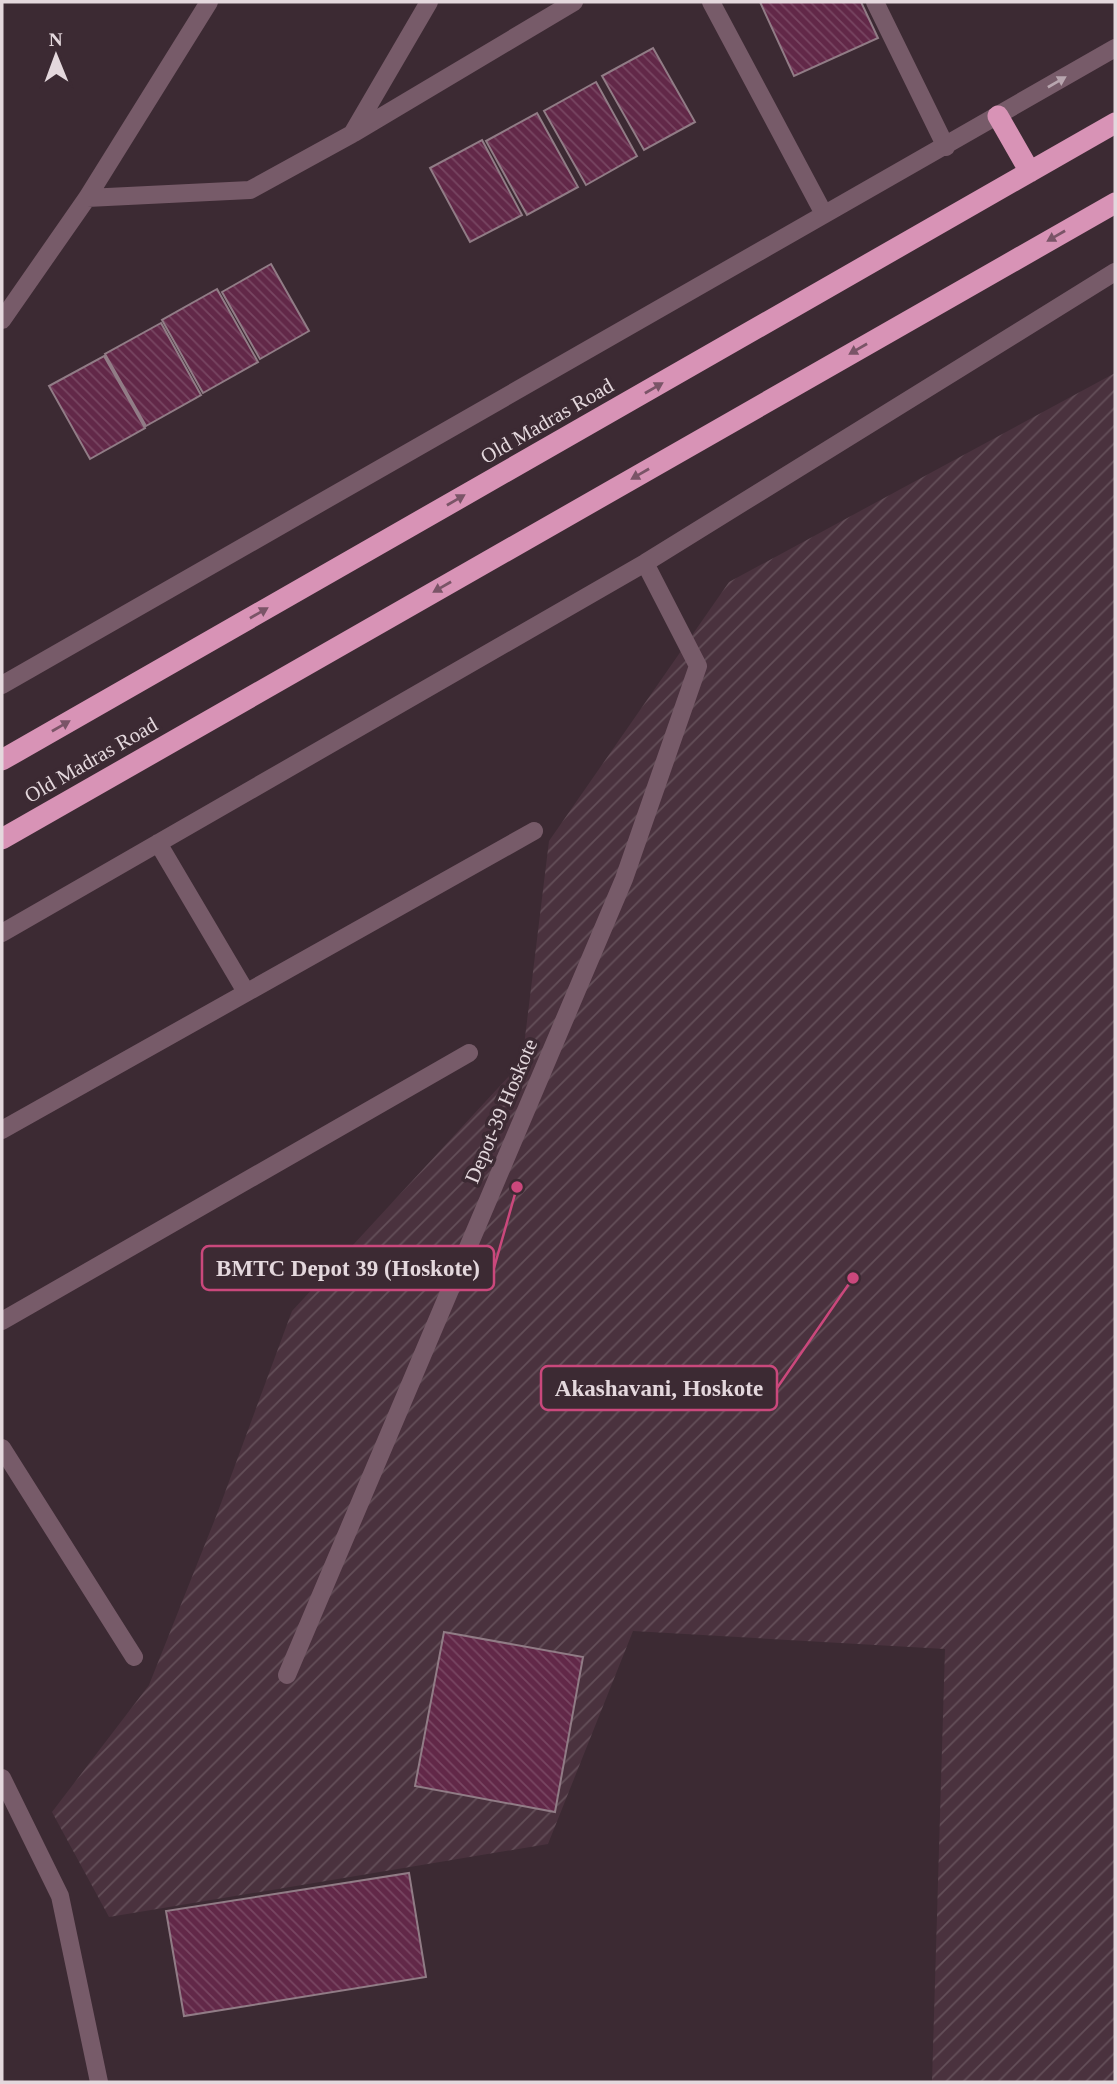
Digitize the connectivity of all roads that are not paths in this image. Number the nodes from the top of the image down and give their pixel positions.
1 (209, 2) edge
2 (429, 2) edge
3 (574, 2) edge
4 (710, 2) edge
5 (876, 2) edge
6 (1115, 48) edge
7 (998, 116) junction
8 (1115, 123) edge
9 (352, 134) junction
10 (946, 147) junction
11 (1030, 172) junction
12 (87, 198) junction
13 (1113, 209) edge
14 (824, 214) junction
15 (1115, 272) edge
16 (2, 320) edge
17 (645, 563) junction
18 (2, 685) edge
19 (2, 760) edge
20 (534, 831) dead end
21 (2, 839) edge
22 (158, 843) junction
23 (2, 933) edge
24 (246, 992) junction
25 (469, 1053) dead end
26 (2, 1130) edge
27 (2, 1321) edge
28 (2, 1448) edge
29 (134, 1657) dead end
30 (288, 1675) dead end
31 (2, 1778) edge
32 (99, 2082) edge

1 - 12 street
2 - 9 street
3 - 9 street
4 - 14 street
5 - 10 street
7 -> 6 street
7 - 10 street
7 - 11 highway
8 - 11 highway, Old Madras Road
9 - 12 street
10 - 14 street
19 -> 11 highway, Old Madras Road
12 - 16 street
13 -> 21 highway, Old Madras Road
14 - 18 street
15 - 17 street
17 - 22 street
17 - 30 street, Depot-39 Hoskote
20 - 24 street
22 - 23 street
22 - 24 street
24 - 26 street
25 - 27 street
28 - 29 street
31 - 32 street

